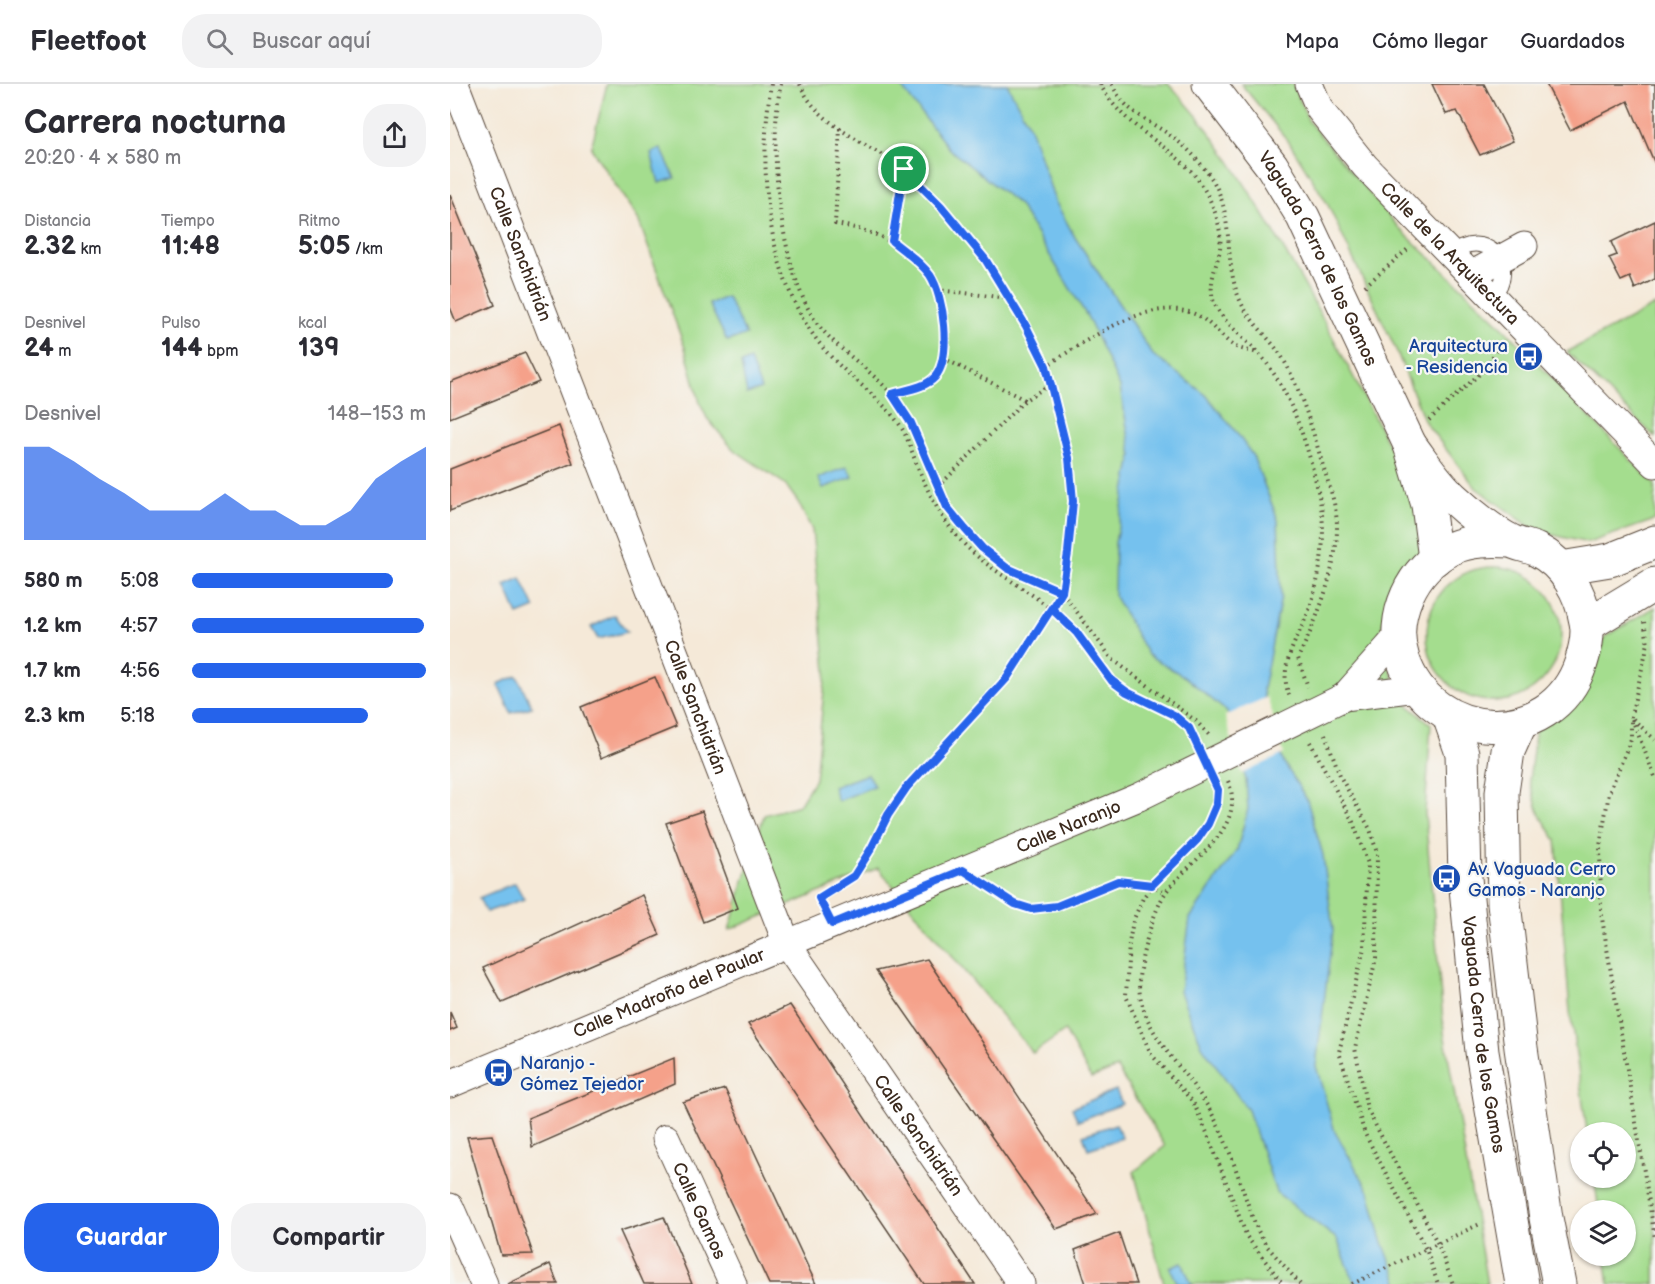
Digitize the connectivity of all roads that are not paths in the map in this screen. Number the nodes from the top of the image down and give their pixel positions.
1 (455, 84) edge
2 (1209, 84) edge
3 (1309, 84) edge
4 (1524, 246) dead end
5 (1451, 255) junction
6 (1499, 258) junction
7 (1471, 275) junction
8 (1492, 297) junction
9 (1407, 438) junction
10 (1655, 464) edge
11 (1510, 541) junction
12 (1655, 542) edge
13 (1435, 558) junction
14 (1561, 568) junction
15 (1655, 584) edge
16 (1587, 625) junction
17 (1399, 635) junction
18 (1417, 687) junction
19 (1344, 697) junction
20 (1449, 716) junction
21 (1521, 722) junction
22 (787, 944) junction
23 (450, 1084) edge
24 (666, 1138) dead end
25 (450, 1207) edge
26 (484, 1284) edge
27 (733, 1284) edge
28 (1022, 1284) edge
29 (1522, 1284) edge
30 (1559, 1284) edge

1 - 22 street, Calle Sanchidrián
2 - 9 main road, Vaguada Cerro de los Gamos
3 - 5 street, Calle de la Arquitectura
4 - 6 street
5 - 6 lane
5 - 7 street, Calle de la Arquitectura
6 - 7 street
6 - 8 lane
7 - 8 street, Calle de la Arquitectura
8 - 10 street, Calle de la Arquitectura
9 - 11 main road, Vaguada Cerro de los Gamos
9 - 13 main road, Vaguada Cerro de los Gamos
11 - 13 main road, Vaguada Cerro de los Gamos
11 - 14 main road, Vaguada Cerro de los Gamos
12 - 14 main road
13 - 17 main road, Vaguada Cerro de los Gamos
14 - 16 main road, Vaguada Cerro de los Gamos
15 - 16 main road
16 - 21 main road, Vaguada Cerro de los Gamos
17 - 18 main road, Vaguada Cerro de los Gamos
17 - 19 street, Calle Naranjo
18 - 19 street, Calle Naranjo
18 - 20 main road, Vaguada Cerro de los Gamos
19 - 22 street, Calle Naranjo, bridge
20 - 21 main road, Vaguada Cerro de los Gamos
20 - 29 main road, Vaguada Cerro de los Gamos
21 - 30 main road, Vaguada Cerro de los Gamos
22 - 23 street, Calle Madroño del Paular
22 - 28 street, Calle Sanchidrián
24 - 27 street, Calle Gamos
25 - 26 street

